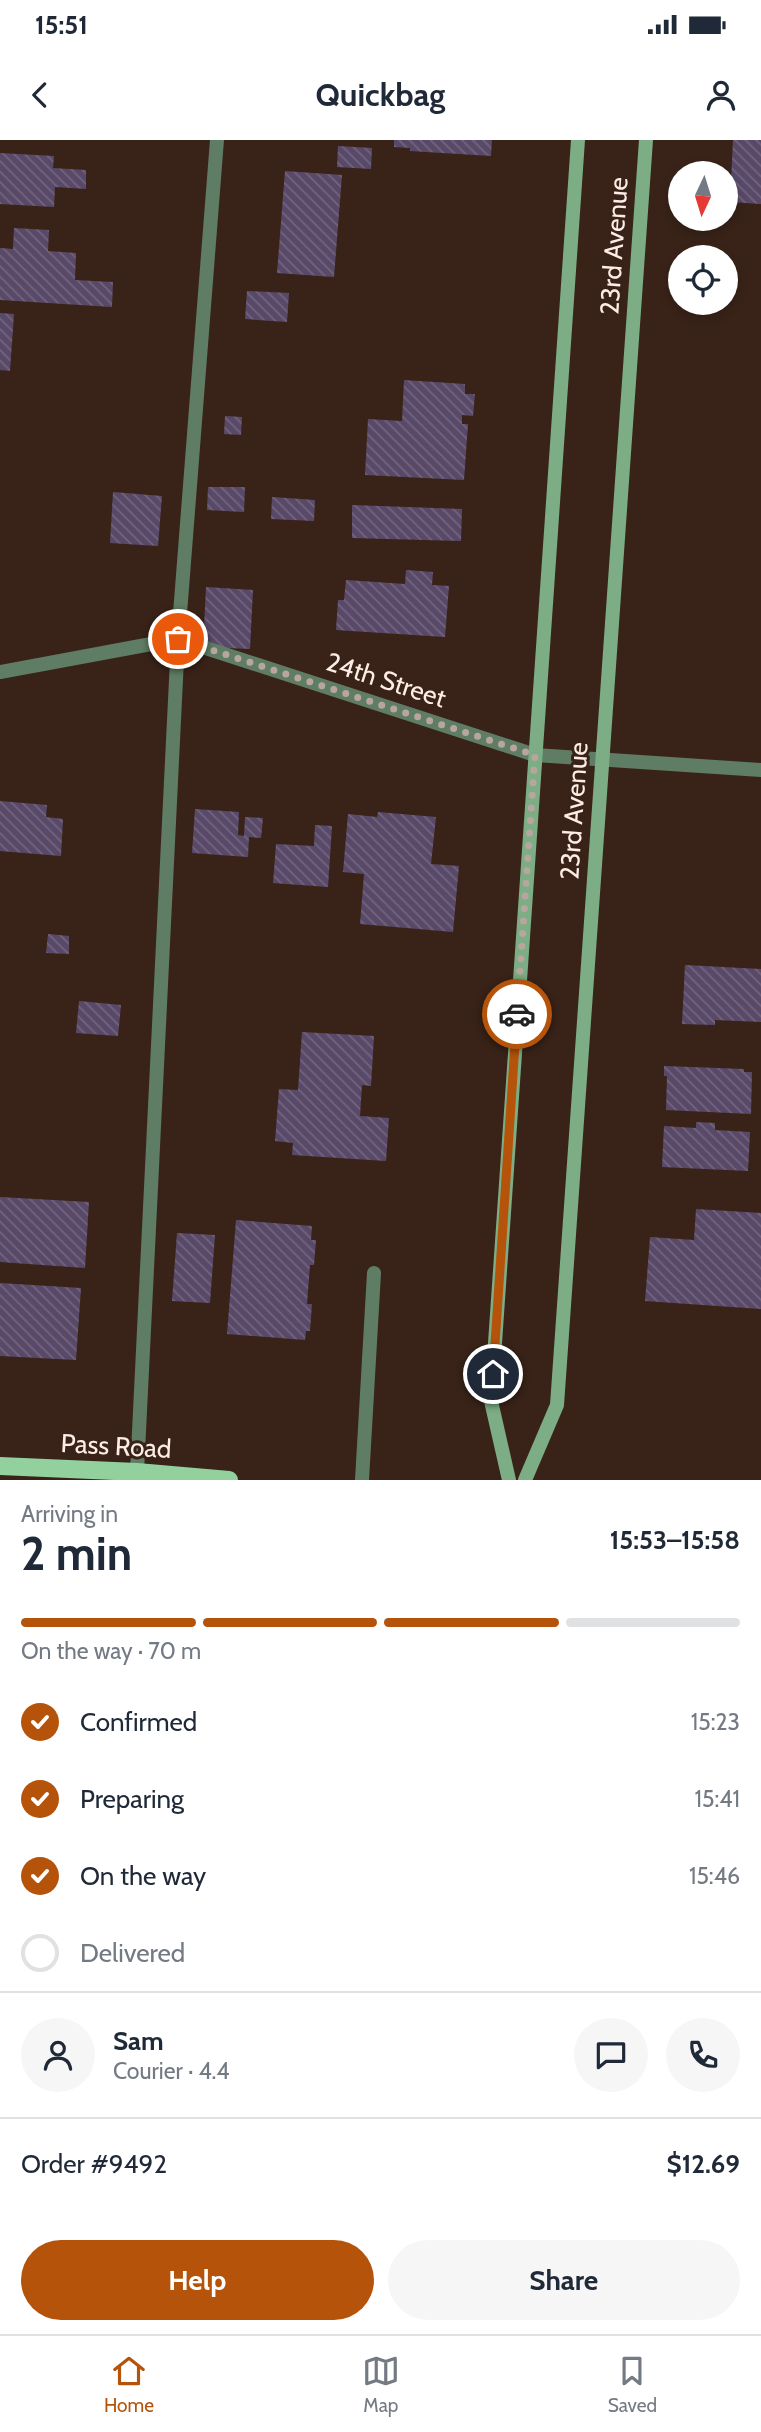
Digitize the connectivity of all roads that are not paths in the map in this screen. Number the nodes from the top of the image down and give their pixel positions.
1 (217, 140) edge
2 (578, 140) edge
3 (646, 140) edge
4 (178, 639) junction
5 (0, 672) edge
6 (535, 755) junction
7 (602, 759) junction
8 (761, 770) edge
9 (374, 1273) dead end
10 (0, 1466) edge
11 (136, 1472) junction
12 (229, 1480) edge
13 (362, 1480) edge
14 (509, 1480) edge
15 (525, 1480) edge

1 - 4 street
2 - 6 street, 23rd Avenue
3 - 7 street, 23rd Avenue
4 - 5 street, 24th Street
4 - 6 street, 24th Street
4 - 11 street
6 - 7 street, 24th Street
6 - 14 street, 23rd Avenue
7 - 8 street, 24th Street
7 - 15 street, 23rd Avenue
9 - 13 street
10 - 11 main road, Pass Road
11 - 12 main road, Pass Road

